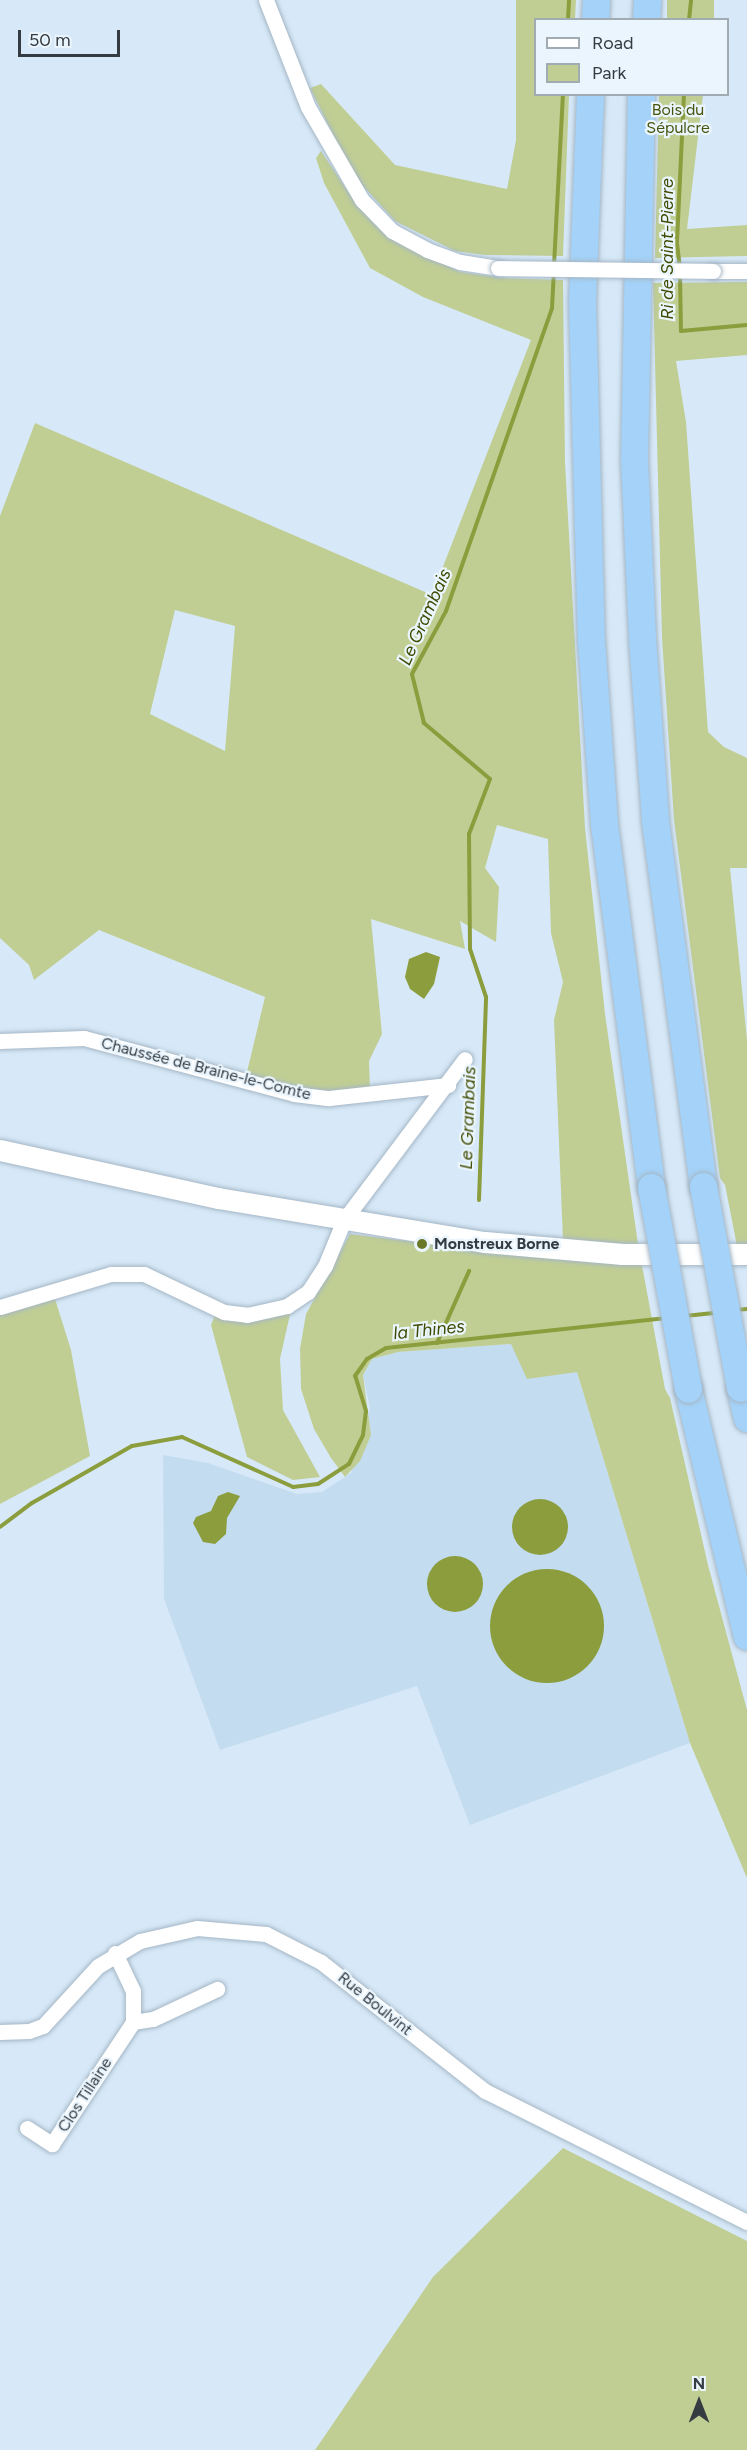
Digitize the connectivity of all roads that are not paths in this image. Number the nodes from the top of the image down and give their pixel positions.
1 (266, 0) edge
2 (596, 0) edge
3 (647, 0) edge
4 (595, 18) edge
5 (646, 18) edge
6 (590, 96) edge
7 (641, 96) edge
8 (747, 271) edge
9 (0, 1041) edge
10 (465, 1059) dead end
11 (448, 1085) junction
12 (0, 1150) edge
13 (344, 1220) junction
14 (747, 1254) edge
15 (0, 1307) edge
16 (747, 1418) edge
17 (747, 1636) edge
18 (115, 1953) junction
19 (217, 1989) dead end
20 (134, 2022) junction
21 (0, 2032) edge
22 (27, 2128) dead end
23 (747, 2222) edge

1 - 8 street, bridge
2 - 4 highway
3 - 5 highway
6 - 17 highway, bridge
7 - 16 highway, bridge
9 - 11 street, Chaussée de Braine-le-Comte
10 - 11 street
11 - 13 street
12 - 13 main road
13 - 14 main road
13 - 15 street
18 - 20 street
18 - 21 street, Rue Boulvint
18 - 23 street, Rue Boulvint
19 - 20 street
20 - 22 street, Clos Tillaine

